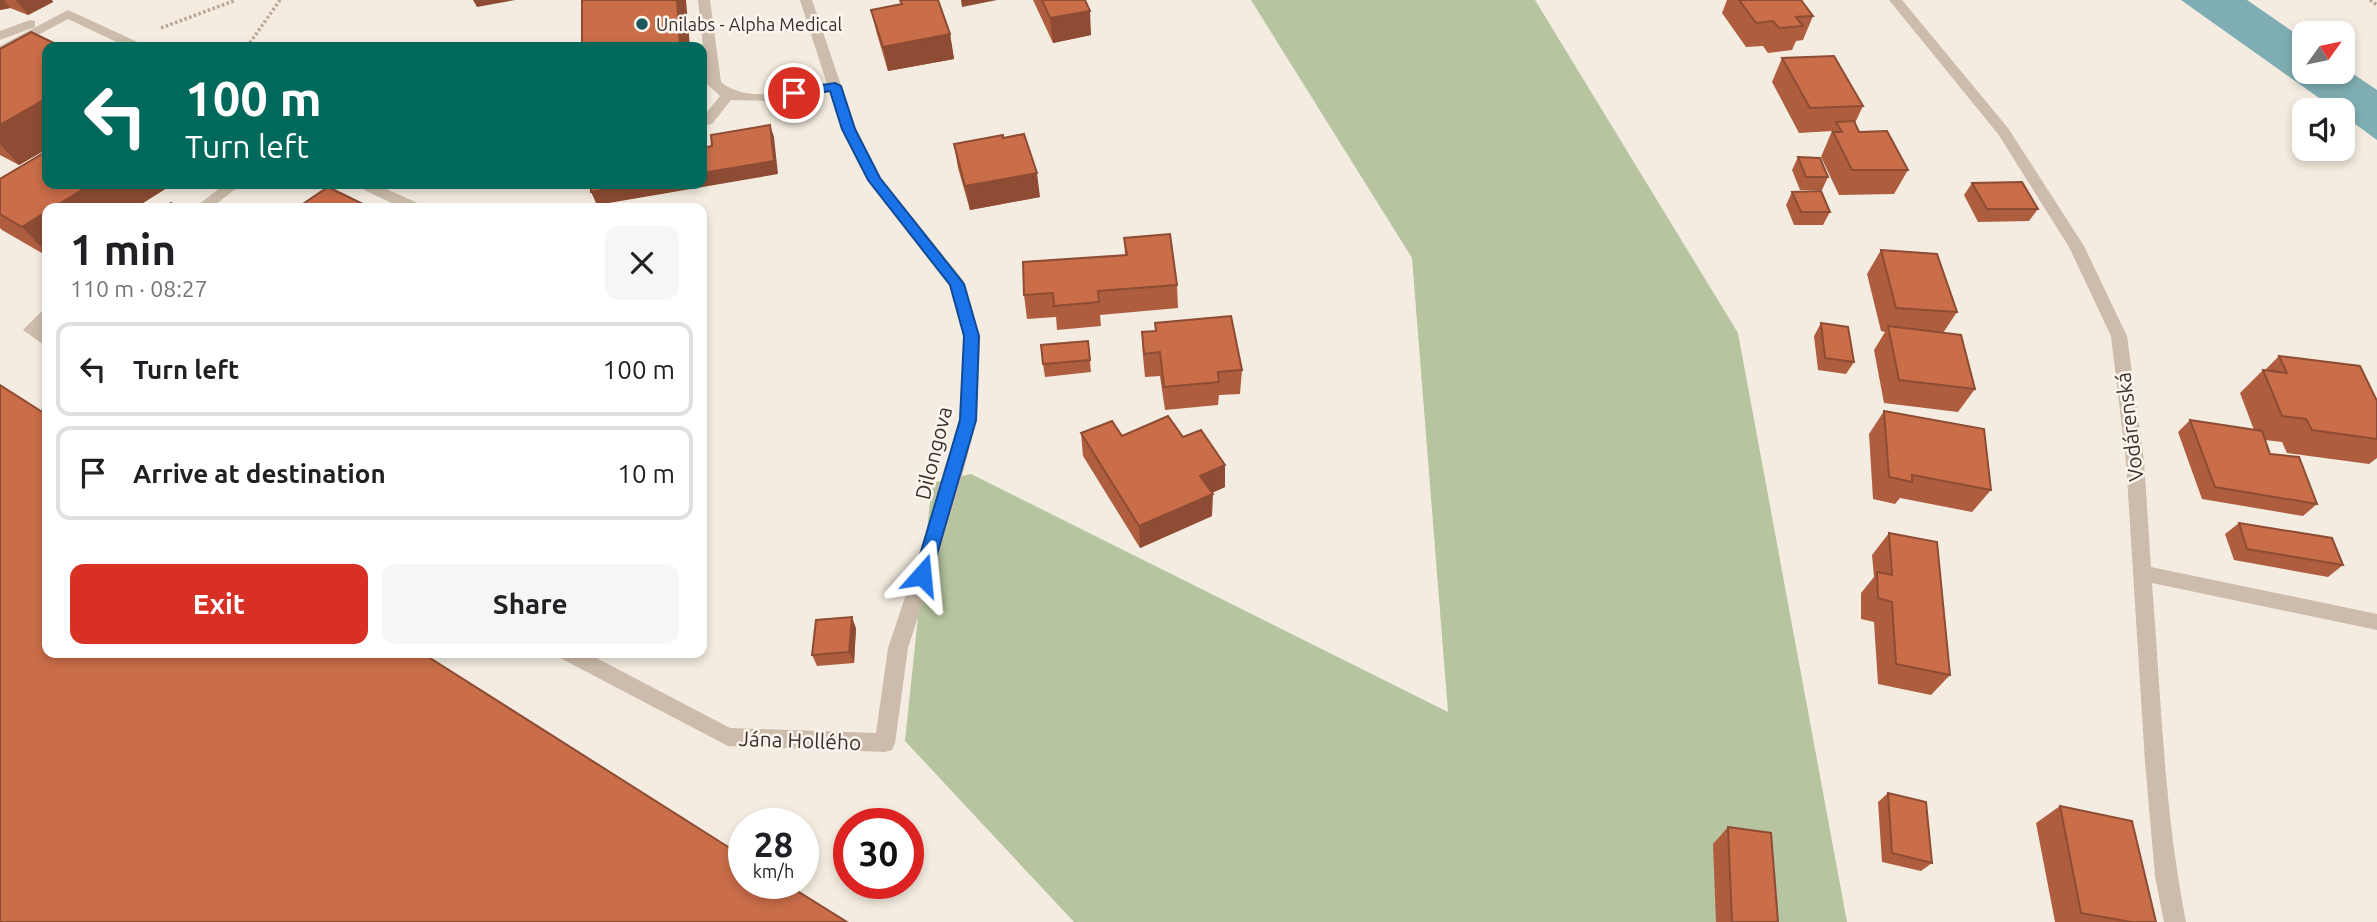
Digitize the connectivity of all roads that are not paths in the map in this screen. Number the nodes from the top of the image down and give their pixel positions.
1 (704, 0) edge
2 (806, 0) edge
3 (1895, 0) edge
4 (68, 7) edge
5 (0, 36) edge
6 (128, 42) edge
7 (0, 51) edge
8 (835, 86) junction
9 (728, 95) junction
10 (707, 121) edge
11 (229, 189) edge
12 (374, 189) edge
13 (208, 203) edge
14 (404, 203) edge
15 (42, 320) edge
16 (42, 338) edge
17 (2143, 573) junction
18 (2377, 622) edge
19 (578, 658) edge
20 (885, 743) joint
21 (2175, 922) edge

1 - 9 street
2 - 8 street, Dilongova
3 - 17 street, Vodárenská
4 - 5 street
4 - 6 street
4 - 7 street
8 - 9 street
8 - 20 street, Dilongova
9 - 10 street
11 - 13 street
12 - 14 street
15 - 16 street
17 - 18 street
17 - 21 street, Vodárenská
19 - 20 street, Jána Hollého

